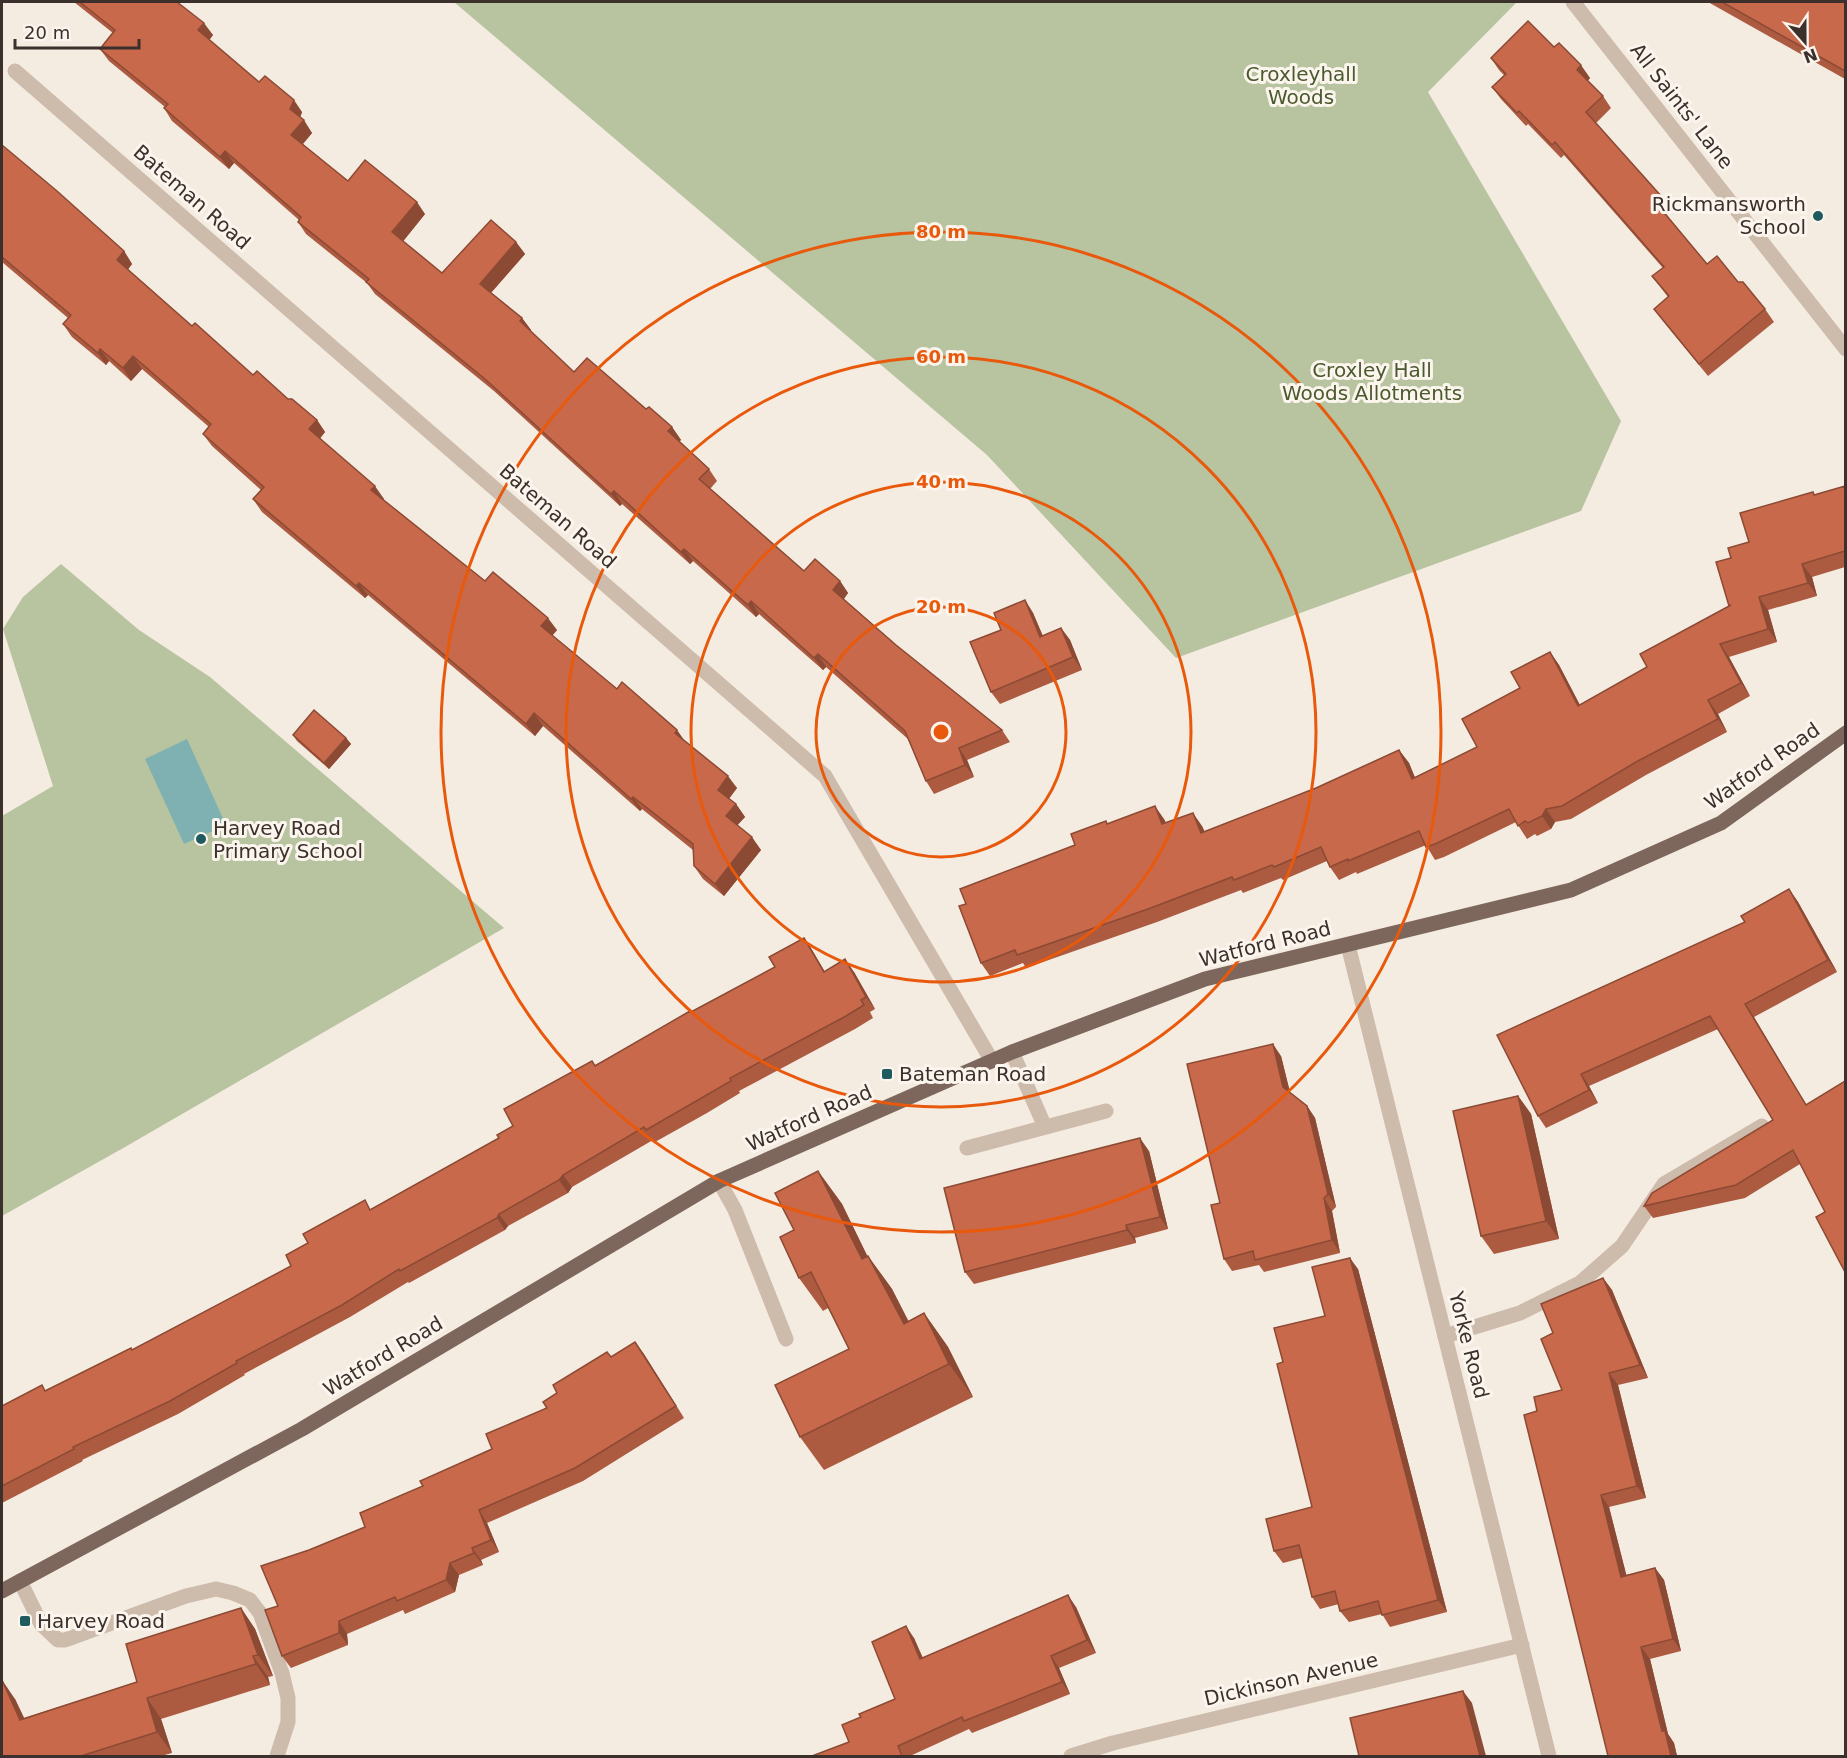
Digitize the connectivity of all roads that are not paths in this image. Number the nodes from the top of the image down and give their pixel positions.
1 (1573, 2) edge
2 (15, 71) dead end
3 (1845, 349) edge
4 (1845, 733) edge
5 (1348, 945) junction
6 (1012, 1052) junction
7 (992, 1060) junction
8 (1106, 1111) dead end
9 (1762, 1126) edge
10 (1045, 1127) junction
11 (967, 1148) dead end
12 (719, 1181) junction
13 (1445, 1336) junction
14 (786, 1339) dead end
15 (20, 1581) junction
16 (2, 1591) edge
17 (1522, 1645) junction
18 (277, 1756) edge
19 (1071, 1756) edge
20 (1549, 1756) edge

1 - 3 street, All Saints' Lane
2 - 7 street, Bateman Road
4 - 5 main road, Watford Road
5 - 6 main road, Watford Road
5 - 13 street, Yorke Road
6 - 7 main road, Watford Road
6 - 10 street
7 - 12 main road, Watford Road
8 - 10 street
9 - 13 street
10 - 11 street
12 - 14 street
12 - 15 main road, Watford Road
13 - 17 street, Yorke Road
15 - 16 main road, Watford Road
15 - 18 street
17 - 19 street, Dickinson Avenue
17 - 20 street, Yorke Road

